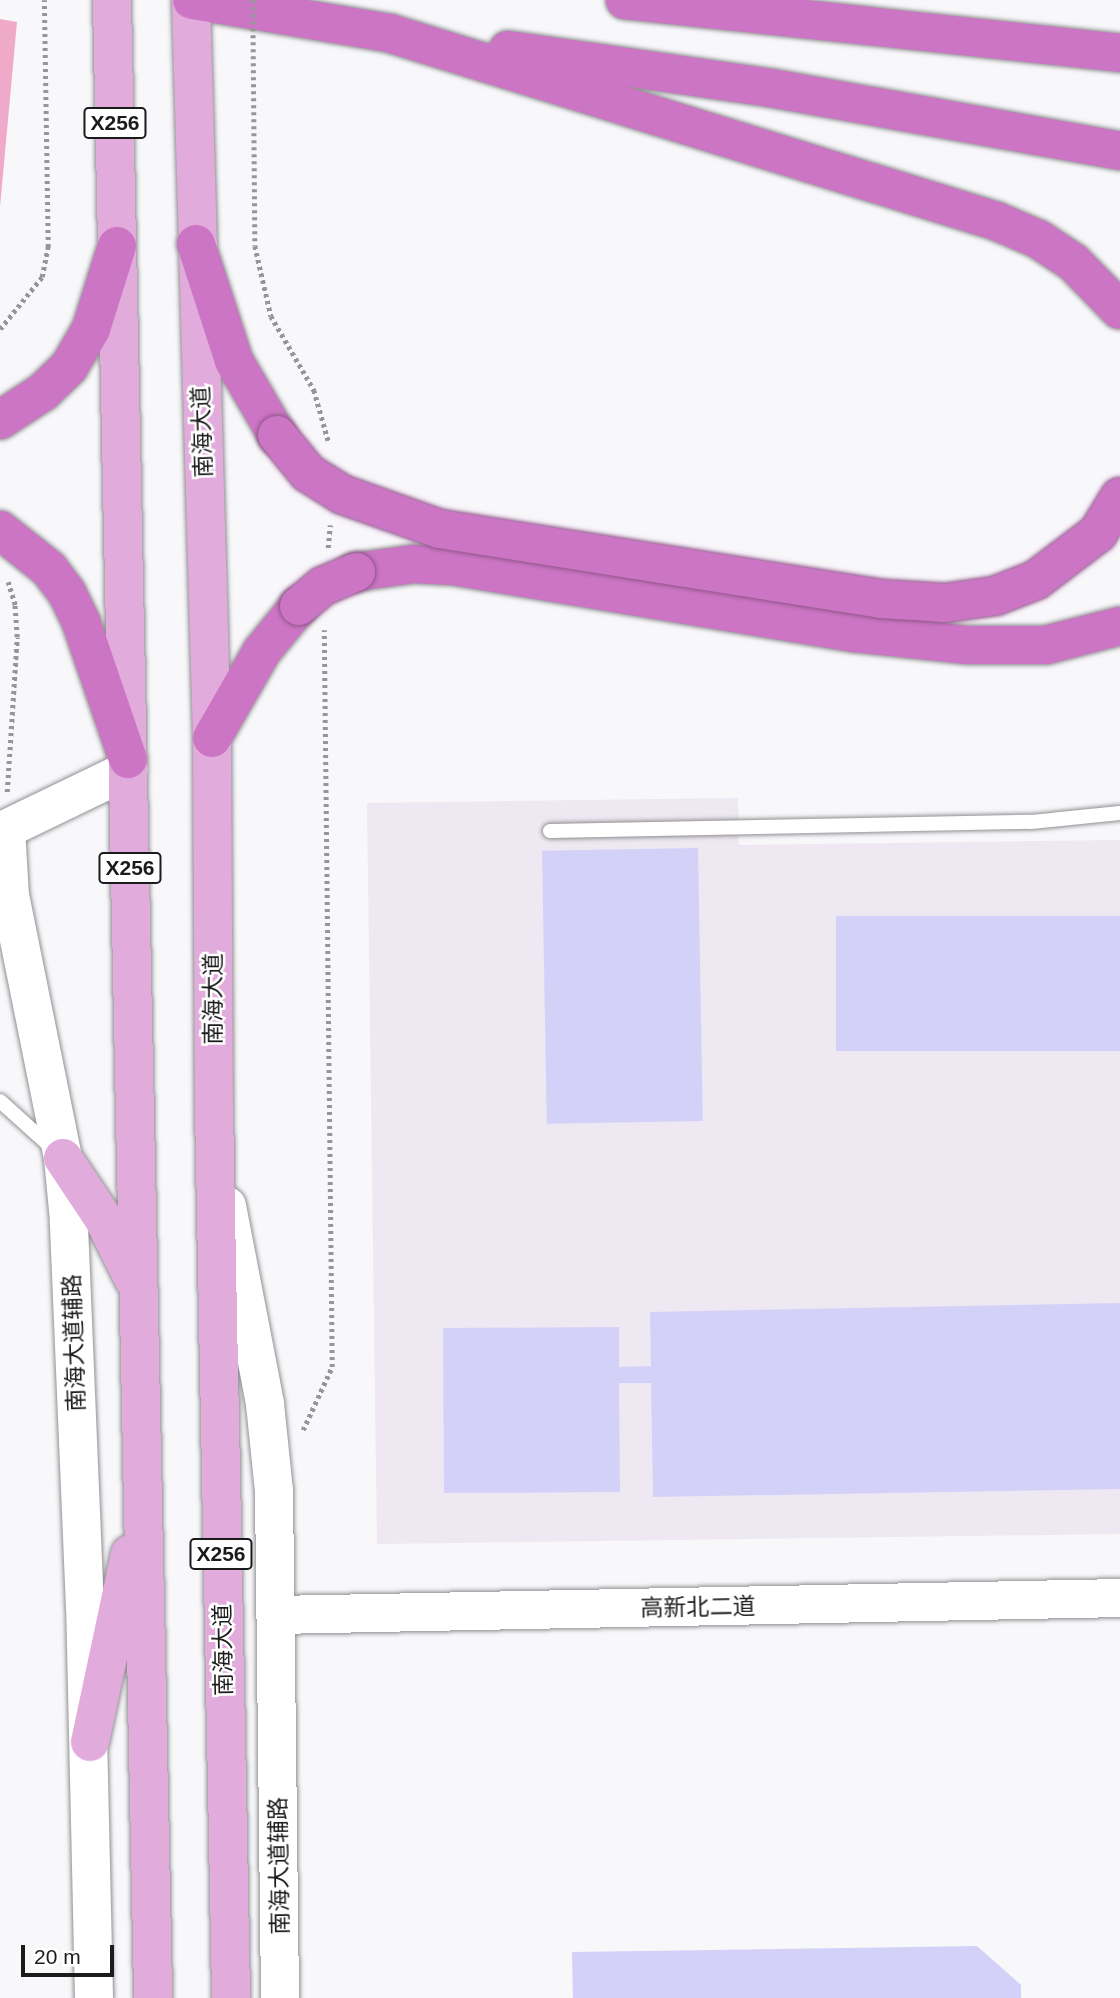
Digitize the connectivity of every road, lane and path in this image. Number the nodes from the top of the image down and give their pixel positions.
1 (44, 0) edge
2 (113, 0) edge
3 (191, 0) edge
4 (253, 0) edge
5 (625, 0) edge
6 (388, 33) junction
7 (1120, 53) edge
8 (1120, 151) edge
9 (196, 244) junction
10 (117, 246) junction
11 (1120, 310) edge
12 (0, 329) edge
13 (0, 420) edge
14 (330, 458) dead end
15 (1120, 497) edge
16 (330, 522) dead end
17 (11, 553) edge
18 (342, 568) junction
19 (312, 612) junction
20 (1120, 626) edge
21 (212, 738) junction
22 (128, 765) junction
23 (1120, 813) edge
24 (2, 829) edge
25 (550, 831) dead end
26 (0, 1101) edge
27 (214, 1109) junction
28 (63, 1158) junction
29 (138, 1289) junction
30 (298, 1441) dead end
31 (144, 1490) junction
32 (1120, 1598) edge
33 (276, 1615) junction
34 (90, 1742) junction
35 (94, 1998) edge
36 (153, 1998) edge
37 (231, 1998) edge
38 (280, 1998) edge

1 - 12 path
2 - 10 main road, X256
3 - 6 highway
3 - 9 main road, 南海大道 / X256
4 - 14 path, bridge
5 - 7 highway
6 - 8 highway
6 - 11 highway
9 - 15 highway, bridge
9 - 21 main road, 南海大道 / X256
10 - 13 highway
10 - 22 main road, X256
16 - 18 path
17 - 22 highway
17 - 24 path
18 - 19 highway, bridge
18 - 20 highway
19 - 21 highway
19 - 30 path
21 - 27 main road, 南海大道 / X256
22 - 24 main road
22 - 29 main road, X256
23 - 25 lane
24 - 28 main road, 南海大道辅路
26 - 28 lane
27 - 33 main road, 南海大道辅路
27 - 37 main road, 南海大道 / X256
28 - 29 main road
28 - 34 main road, 南海大道辅路
29 - 31 main road, X256
31 - 34 main road
31 - 36 main road, X256
32 - 33 main road, 高新北二道
33 - 38 main road, 南海大道辅路
34 - 35 main road, 南海大道辅路

